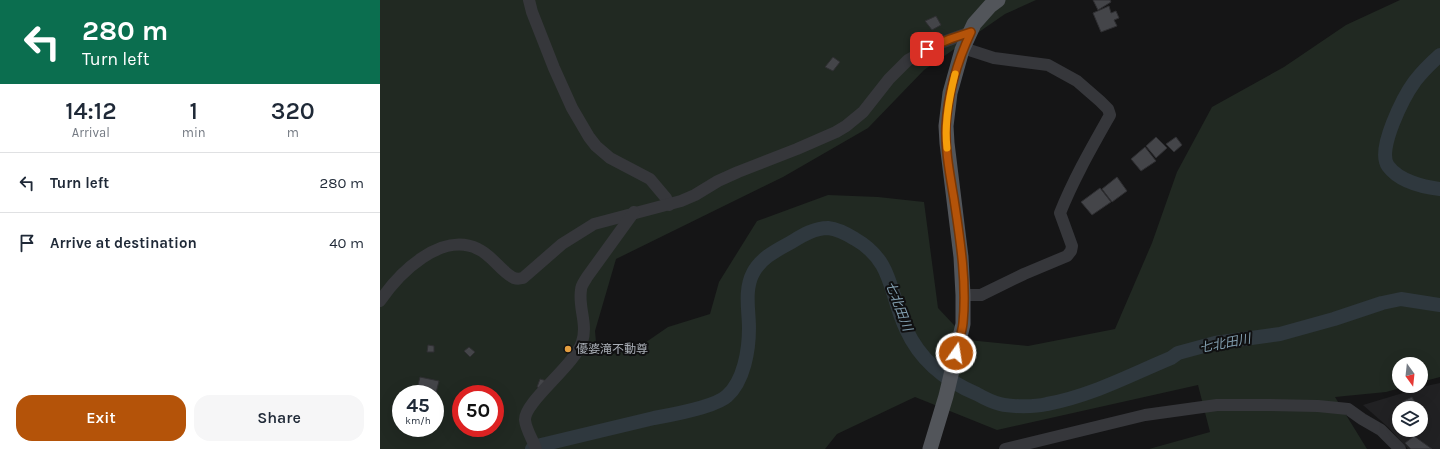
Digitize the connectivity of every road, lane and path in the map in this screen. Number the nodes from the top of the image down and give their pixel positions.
1 (529, 0) edge
2 (998, 0) edge
3 (971, 32) junction
4 (963, 48) junction
5 (669, 204) junction
6 (634, 212) junction
7 (964, 295) junction
8 (380, 301) edge
9 (536, 449) edge
10 (930, 449) edge
11 (1005, 449) edge
12 (1400, 449) edge

1 - 5 street
2 - 3 main road
3 - 4 main road
3 - 5 street
4 - 7 main road
4 - 7 street
5 - 6 street
6 - 8 street
6 - 9 street
7 - 10 main road
11 - 12 street

